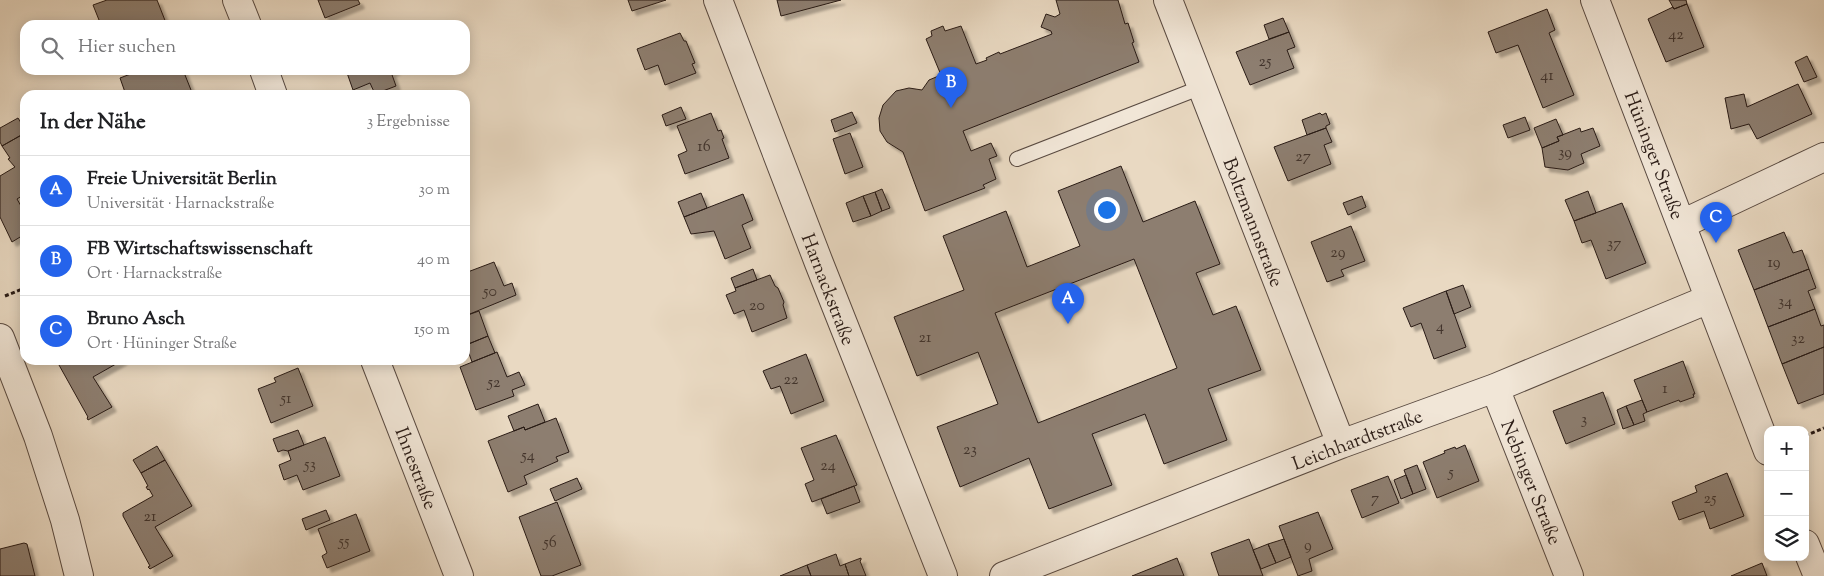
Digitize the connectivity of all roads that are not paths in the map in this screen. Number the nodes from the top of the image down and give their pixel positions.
1 (237, 0) edge
2 (718, 0) edge
3 (1168, 0) edge
4 (1595, 0) edge
5 (245, 20) edge
6 (266, 75) edge
7 (1202, 86) junction
8 (271, 90) edge
9 (1824, 157) edge
10 (1017, 159) dead end
11 (1682, 224) junction
12 (1709, 299) junction
13 (0, 338) edge
14 (377, 365) edge
15 (1495, 388) junction
16 (1764, 441) edge
17 (1340, 444) junction
18 (1809, 554) edge
19 (79, 576) edge
20 (459, 576) edge
21 (943, 576) edge
22 (1004, 576) edge
23 (1569, 576) edge
24 (1818, 576) edge

1 - 5 street
2 - 21 street, Harnackstraße
3 - 7 street, Boltzmannstraße
4 - 11 street, Hüninger Straße
6 - 8 street
7 - 10 lane
7 - 17 street, Boltzmannstraße
9 - 11 street
11 - 12 street, Hüninger Straße
12 - 15 street, Leichhardtstraße
12 - 16 street, Hüninger Straße
13 - 19 street
14 - 20 street, Ihnestraße
15 - 17 street, Leichhardtstraße
15 - 23 street, Nebinger Straße
17 - 22 street, Leichhardtstraße
18 - 24 street

